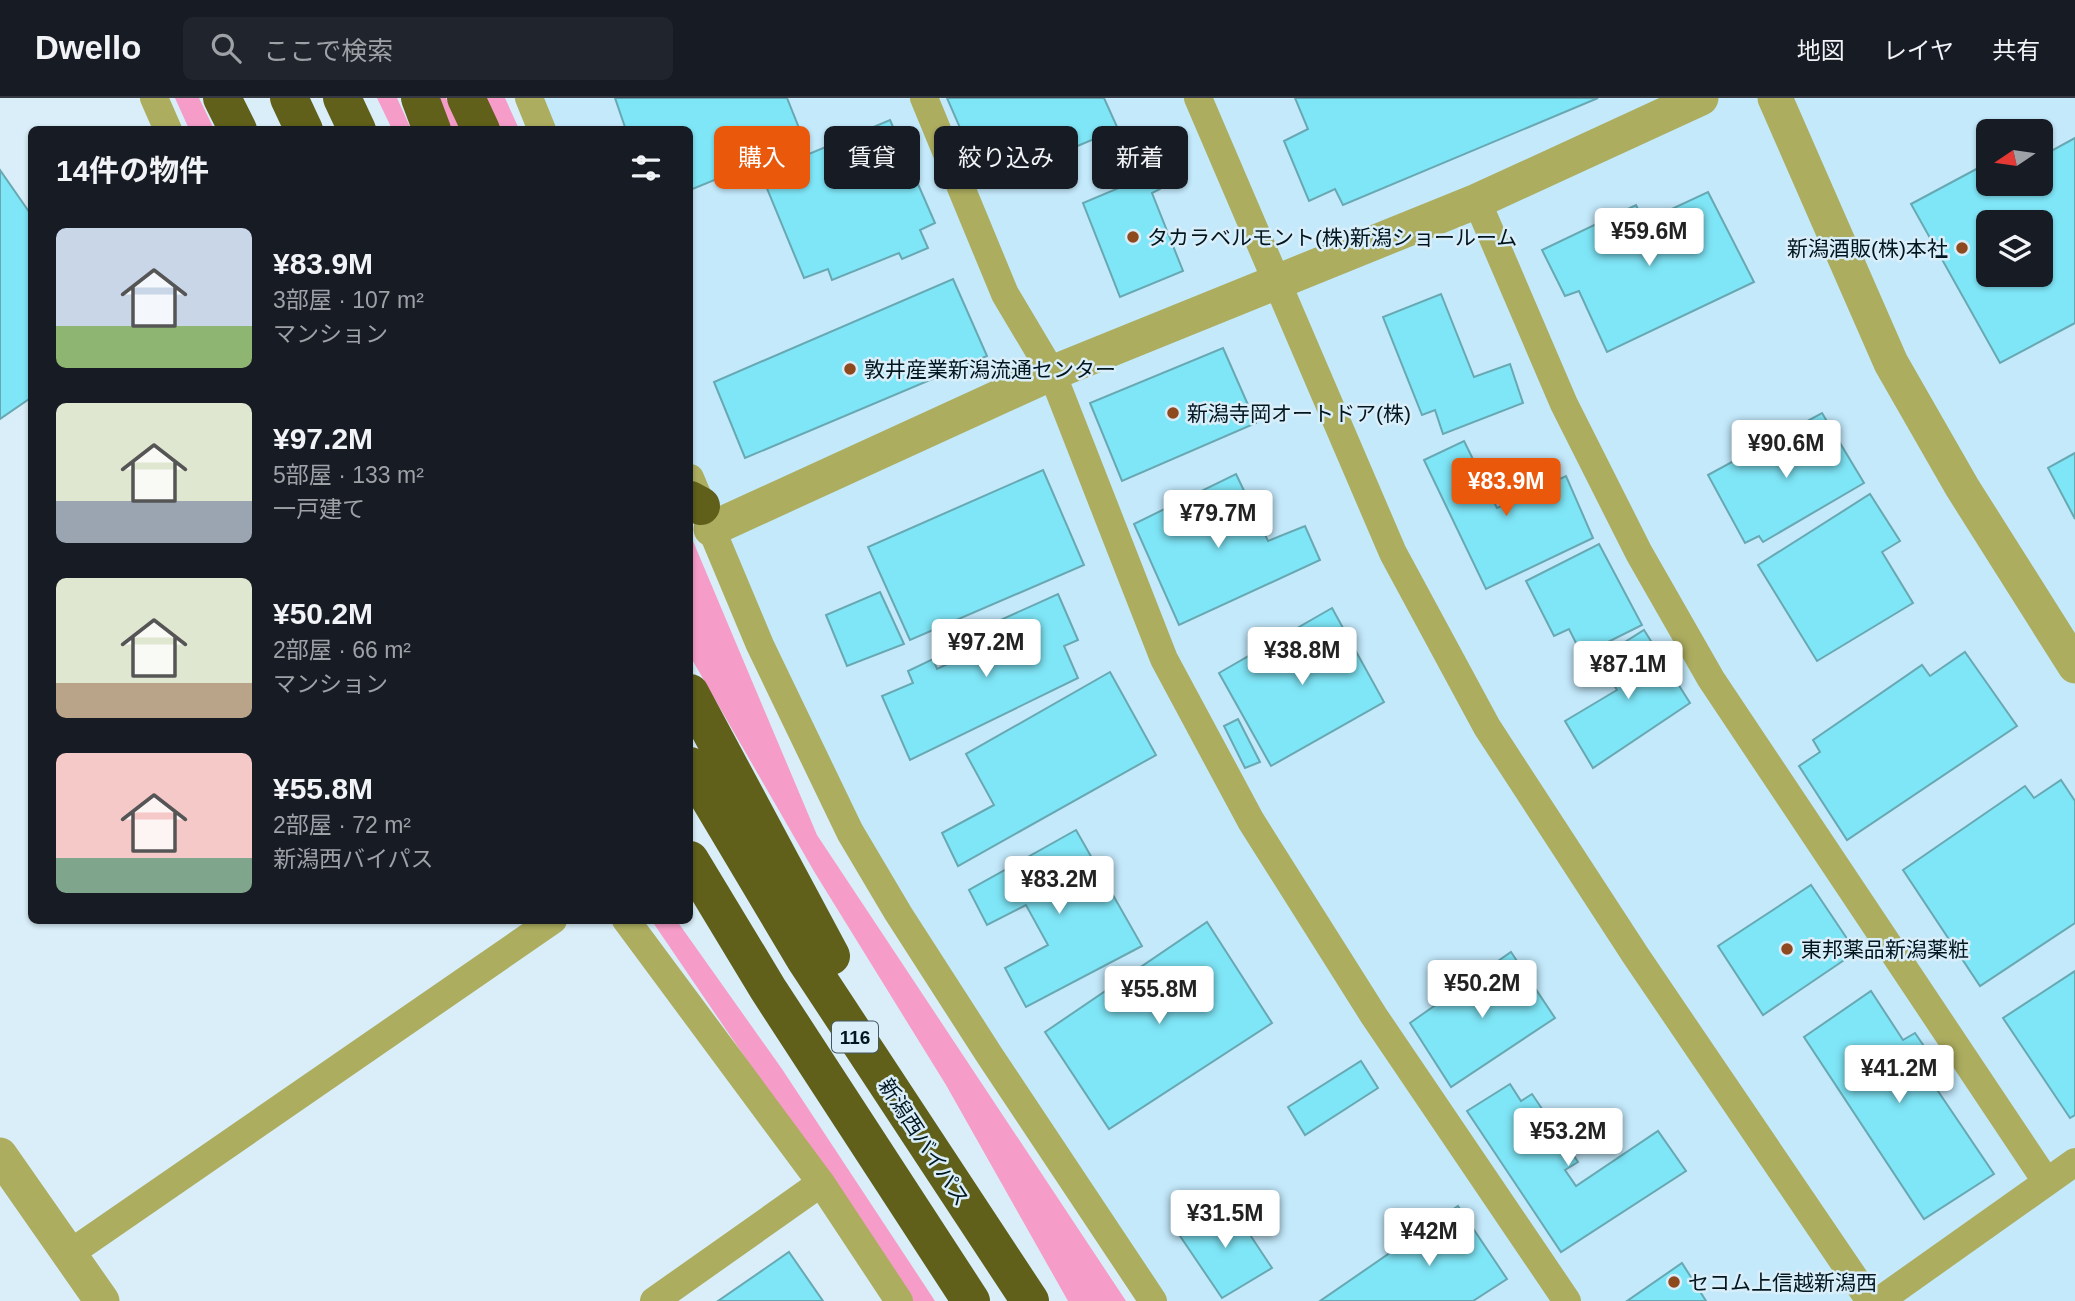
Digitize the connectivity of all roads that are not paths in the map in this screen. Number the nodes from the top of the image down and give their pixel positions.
1 (154, 98) edge
2 (222, 98) edge
3 (289, 98) edge
4 (342, 98) edge
5 (420, 98) edge
6 (466, 98) edge
7 (529, 98) edge
8 (924, 98) edge
9 (1198, 98) edge
10 (1701, 98) edge
11 (1775, 98) edge
12 (166, 126) edge
13 (236, 126) edge
14 (302, 126) edge
15 (354, 126) edge
16 (430, 126) edge
17 (479, 126) edge
18 (540, 126) edge
19 (1477, 201) junction
20 (1275, 281) junction
21 (1052, 373) junction
22 (698, 503) edge
23 (2075, 666) edge
24 (693, 699) edge
25 (693, 771) edge
26 (693, 865) edge
27 (693, 892) edge
28 (547, 924) edge
29 (629, 924) edge
30 (768, 989) junction
31 (0, 1155) edge
32 (2075, 1162) edge
33 (2046, 1181) junction
34 (821, 1183) junction
35 (970, 1213) junction
36 (69, 1254) junction
37 (102, 1301) edge
38 (654, 1301) edge
39 (899, 1301) edge
40 (971, 1301) edge
41 (1030, 1301) edge
42 (1153, 1301) edge
43 (1567, 1301) edge
44 (1870, 1301) edge
45 (1879, 1301) edge

1 - 12 street
2 - 13 highway
3 - 14 highway
4 - 15 highway
5 - 16 highway
6 - 17 highway
7 - 18 street
8 - 21 street
9 - 20 street
10 - 19 street
11 - 23 street
19 - 20 street
19 - 33 street
20 - 21 street
20 - 44 street
21 - 22 street
21 - 43 street
22 - 42 street
24 - 35 highway
25 - 35 highway, 新潟西バイパス / 116
26 - 30 highway, 116
27 - 30 highway
28 - 36 street
29 - 34 street
30 - 40 highway, 116
31 - 36 street
32 - 33 street
33 - 45 street
34 - 38 street
34 - 39 street
35 - 41 highway, 新潟西バイパス / 116
36 - 37 street

